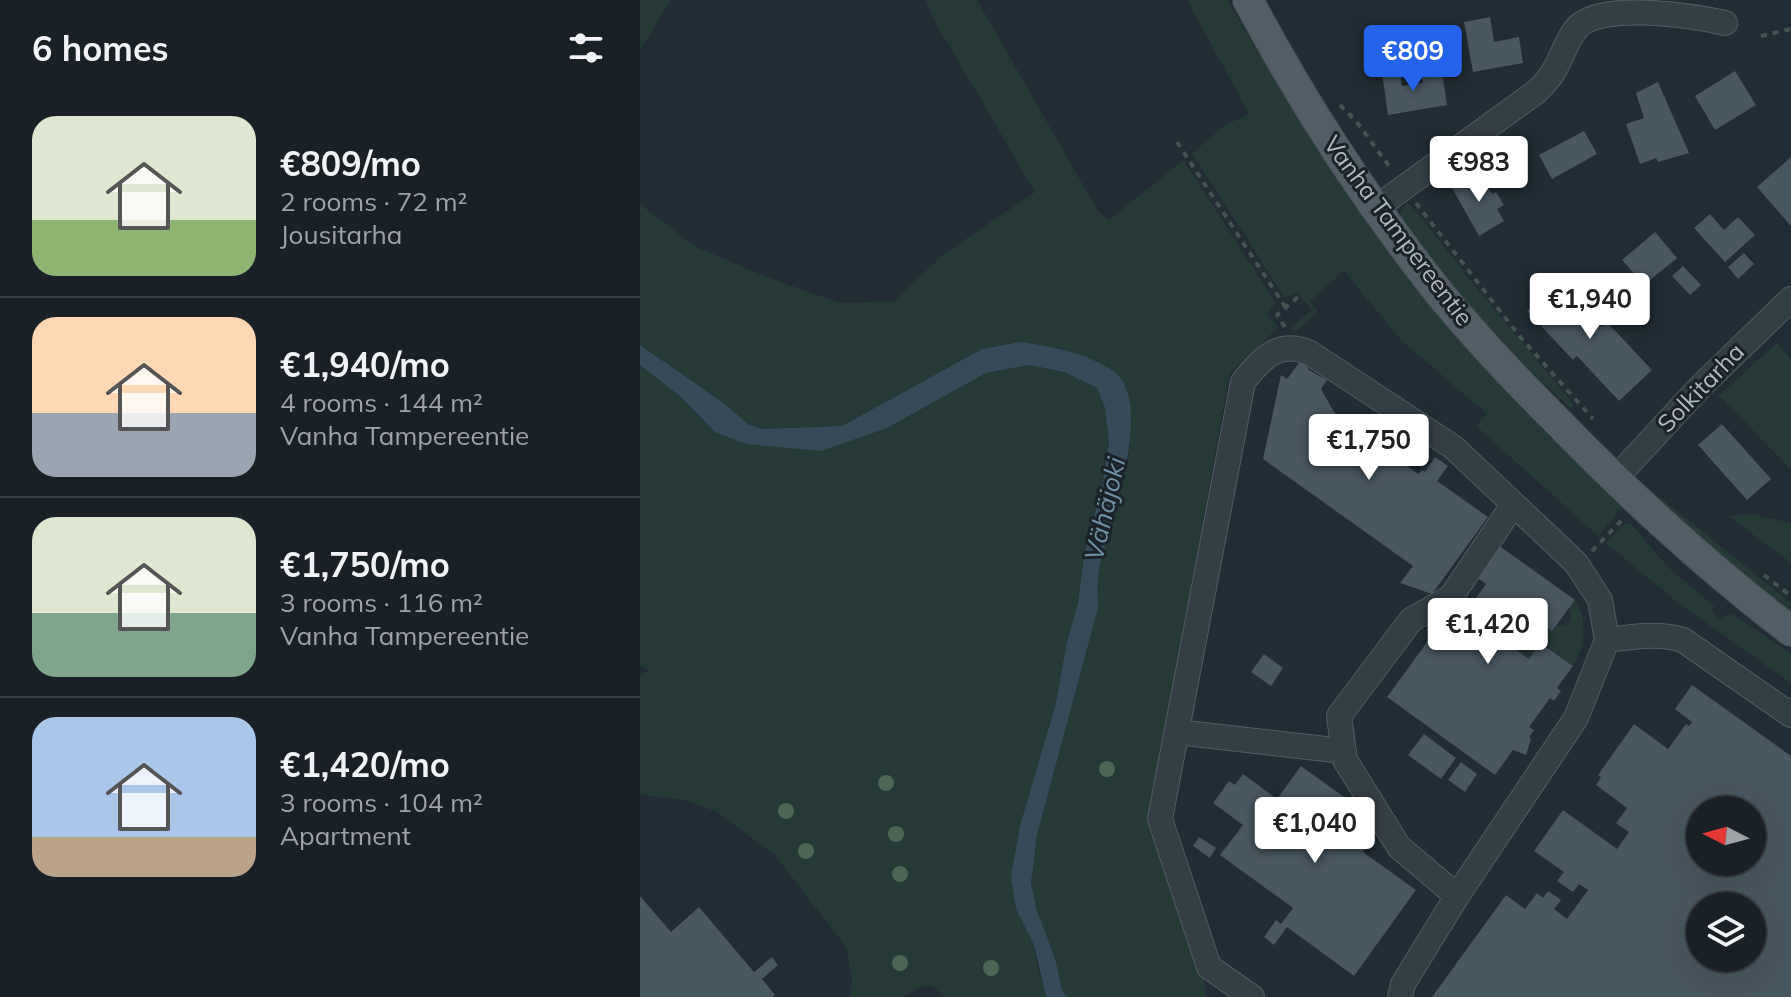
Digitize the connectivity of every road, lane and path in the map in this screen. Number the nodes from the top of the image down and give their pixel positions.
1 (1248, 0) edge
2 (1725, 23) dead end
3 (1791, 29) edge
4 (1761, 36) dead end
5 (1331, 96) dead end
6 (1177, 142) dead end
7 (1404, 187) junction
8 (1377, 207) junction
9 (1298, 297) dead end
10 (1791, 299) edge
11 (1286, 308) junction
12 (1284, 326) dead end
13 (1597, 423) dead end
14 (1614, 480) junction
15 (1513, 505) junction
16 (1627, 517) dead end
17 (1579, 567) junction
18 (1758, 570) dead end
19 (1791, 596) edge
20 (1791, 631) edge
21 (1607, 640) junction
22 (1791, 715) edge
23 (1177, 732) junction
24 (1343, 751) junction
25 (1457, 896) junction
26 (1252, 997) edge
27 (1400, 997) edge

1 - 8 main road, Vanha Tampereentie
2 - 7 street
3 - 4 path
5 - 7 path
6 - 11 path
7 - 8 street
7 - 13 path
8 - 14 main road, Vanha Tampereentie
9 - 11 path
10 - 14 street, Solkitarha
11 - 12 path
14 - 20 main road, Vanha Tampereentie
15 - 17 street
15 - 23 street
15 - 24 street
16 - 17 path
17 - 21 street
18 - 19 path
21 - 22 street
21 - 25 street
23 - 24 street
23 - 26 street
24 - 25 street
25 - 27 street

